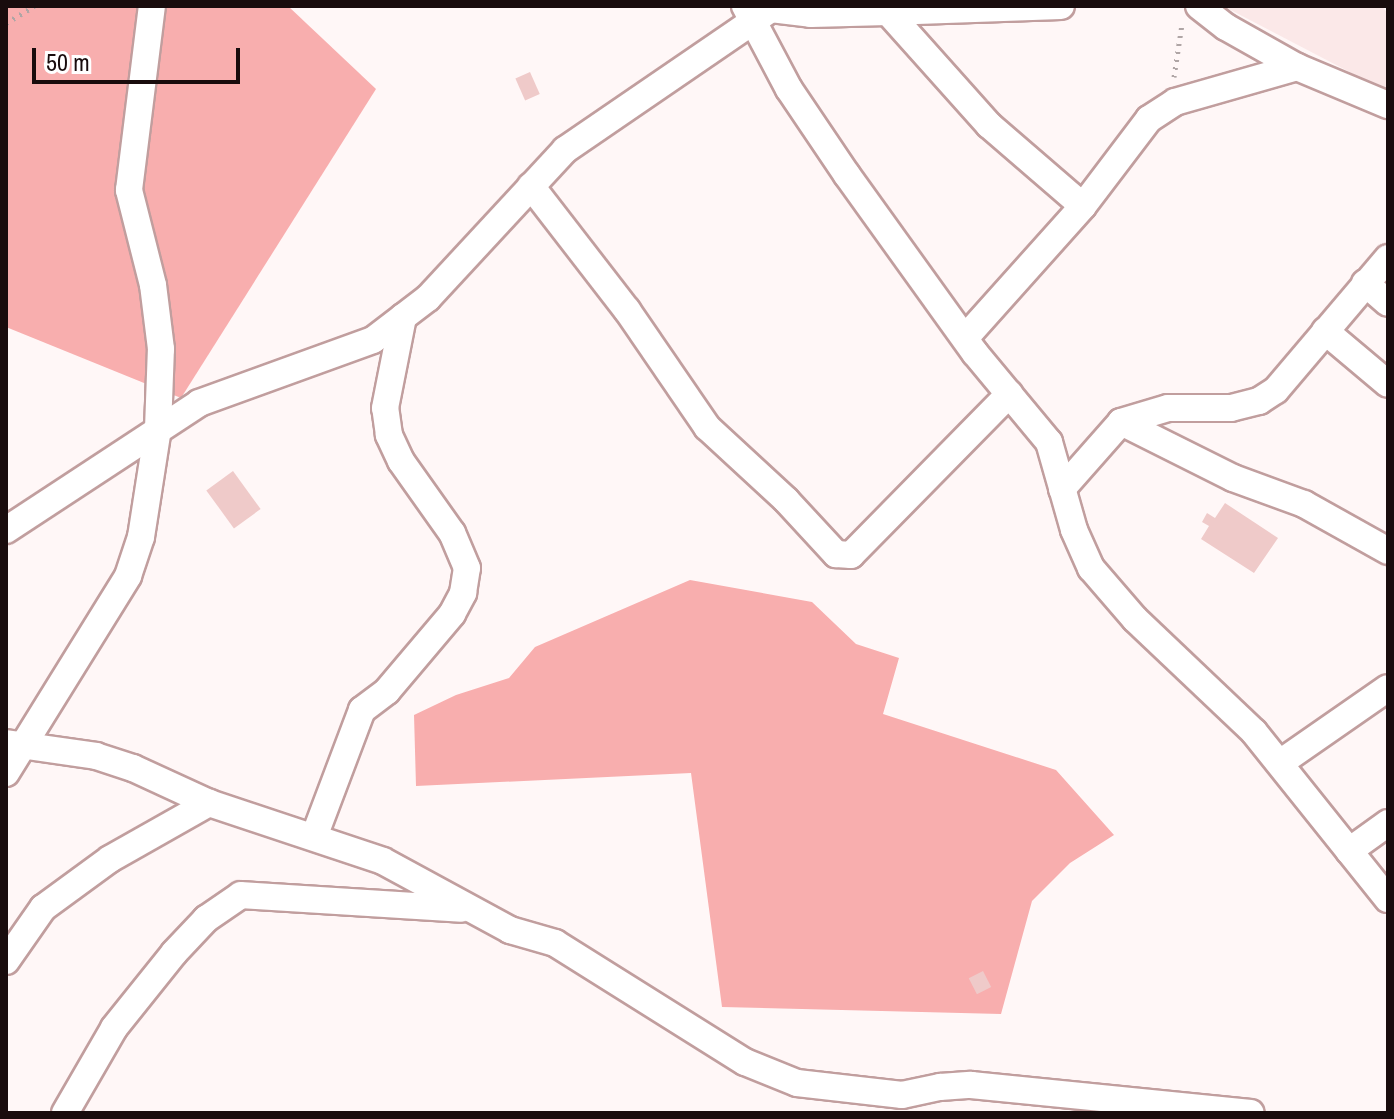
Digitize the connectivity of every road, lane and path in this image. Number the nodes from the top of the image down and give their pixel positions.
1 (34, 6) edge
2 (152, 6) edge
3 (1061, 6) edge
4 (762, 10) edge
5 (888, 12) junction
6 (1191, 13) edge
7 (6, 23) edge
8 (1297, 67) junction
9 (1175, 102) junction
10 (1388, 105) edge
11 (531, 186) junction
12 (1083, 206) junction
13 (1388, 258) edge
14 (1365, 283) junction
15 (1388, 303) edge
16 (403, 317) junction
17 (1325, 331) junction
18 (965, 338) junction
19 (1388, 384) edge
20 (1009, 394) junction
21 (1121, 422) junction
22 (158, 429) junction
23 (1062, 489) junction
24 (6, 530) edge
25 (1388, 551) edge
26 (1388, 688) edge
27 (14, 744) edge
28 (1280, 763) junction
29 (6, 773) edge
30 (209, 803) junction
31 (1388, 823) edge
32 (314, 837) junction
33 (1349, 851) junction
34 (1388, 899) edge
35 (473, 910) junction
36 (6, 961) edge
37 (65, 1113) edge
38 (1251, 1113) edge

1 - 7 path
2 - 22 street
3 - 5 street
4 - 5 street
4 - 11 street
4 - 18 street
5 - 12 street
6 - 8 street
6 - 9 path
8 - 9 street
8 - 10 street
9 - 12 street
11 - 16 street
11 - 20 street
12 - 18 street
13 - 14 street
14 - 15 street
14 - 17 street
16 - 22 street
16 - 32 street
17 - 19 street
17 - 21 street
18 - 20 street
20 - 23 street
21 - 23 street
21 - 25 street
22 - 24 street
22 - 27 street
23 - 28 street
26 - 28 street
27 - 29 street
27 - 30 street
28 - 33 street
30 - 32 street
30 - 36 street
31 - 33 street
32 - 35 street
33 - 34 street
35 - 37 street
35 - 38 street

